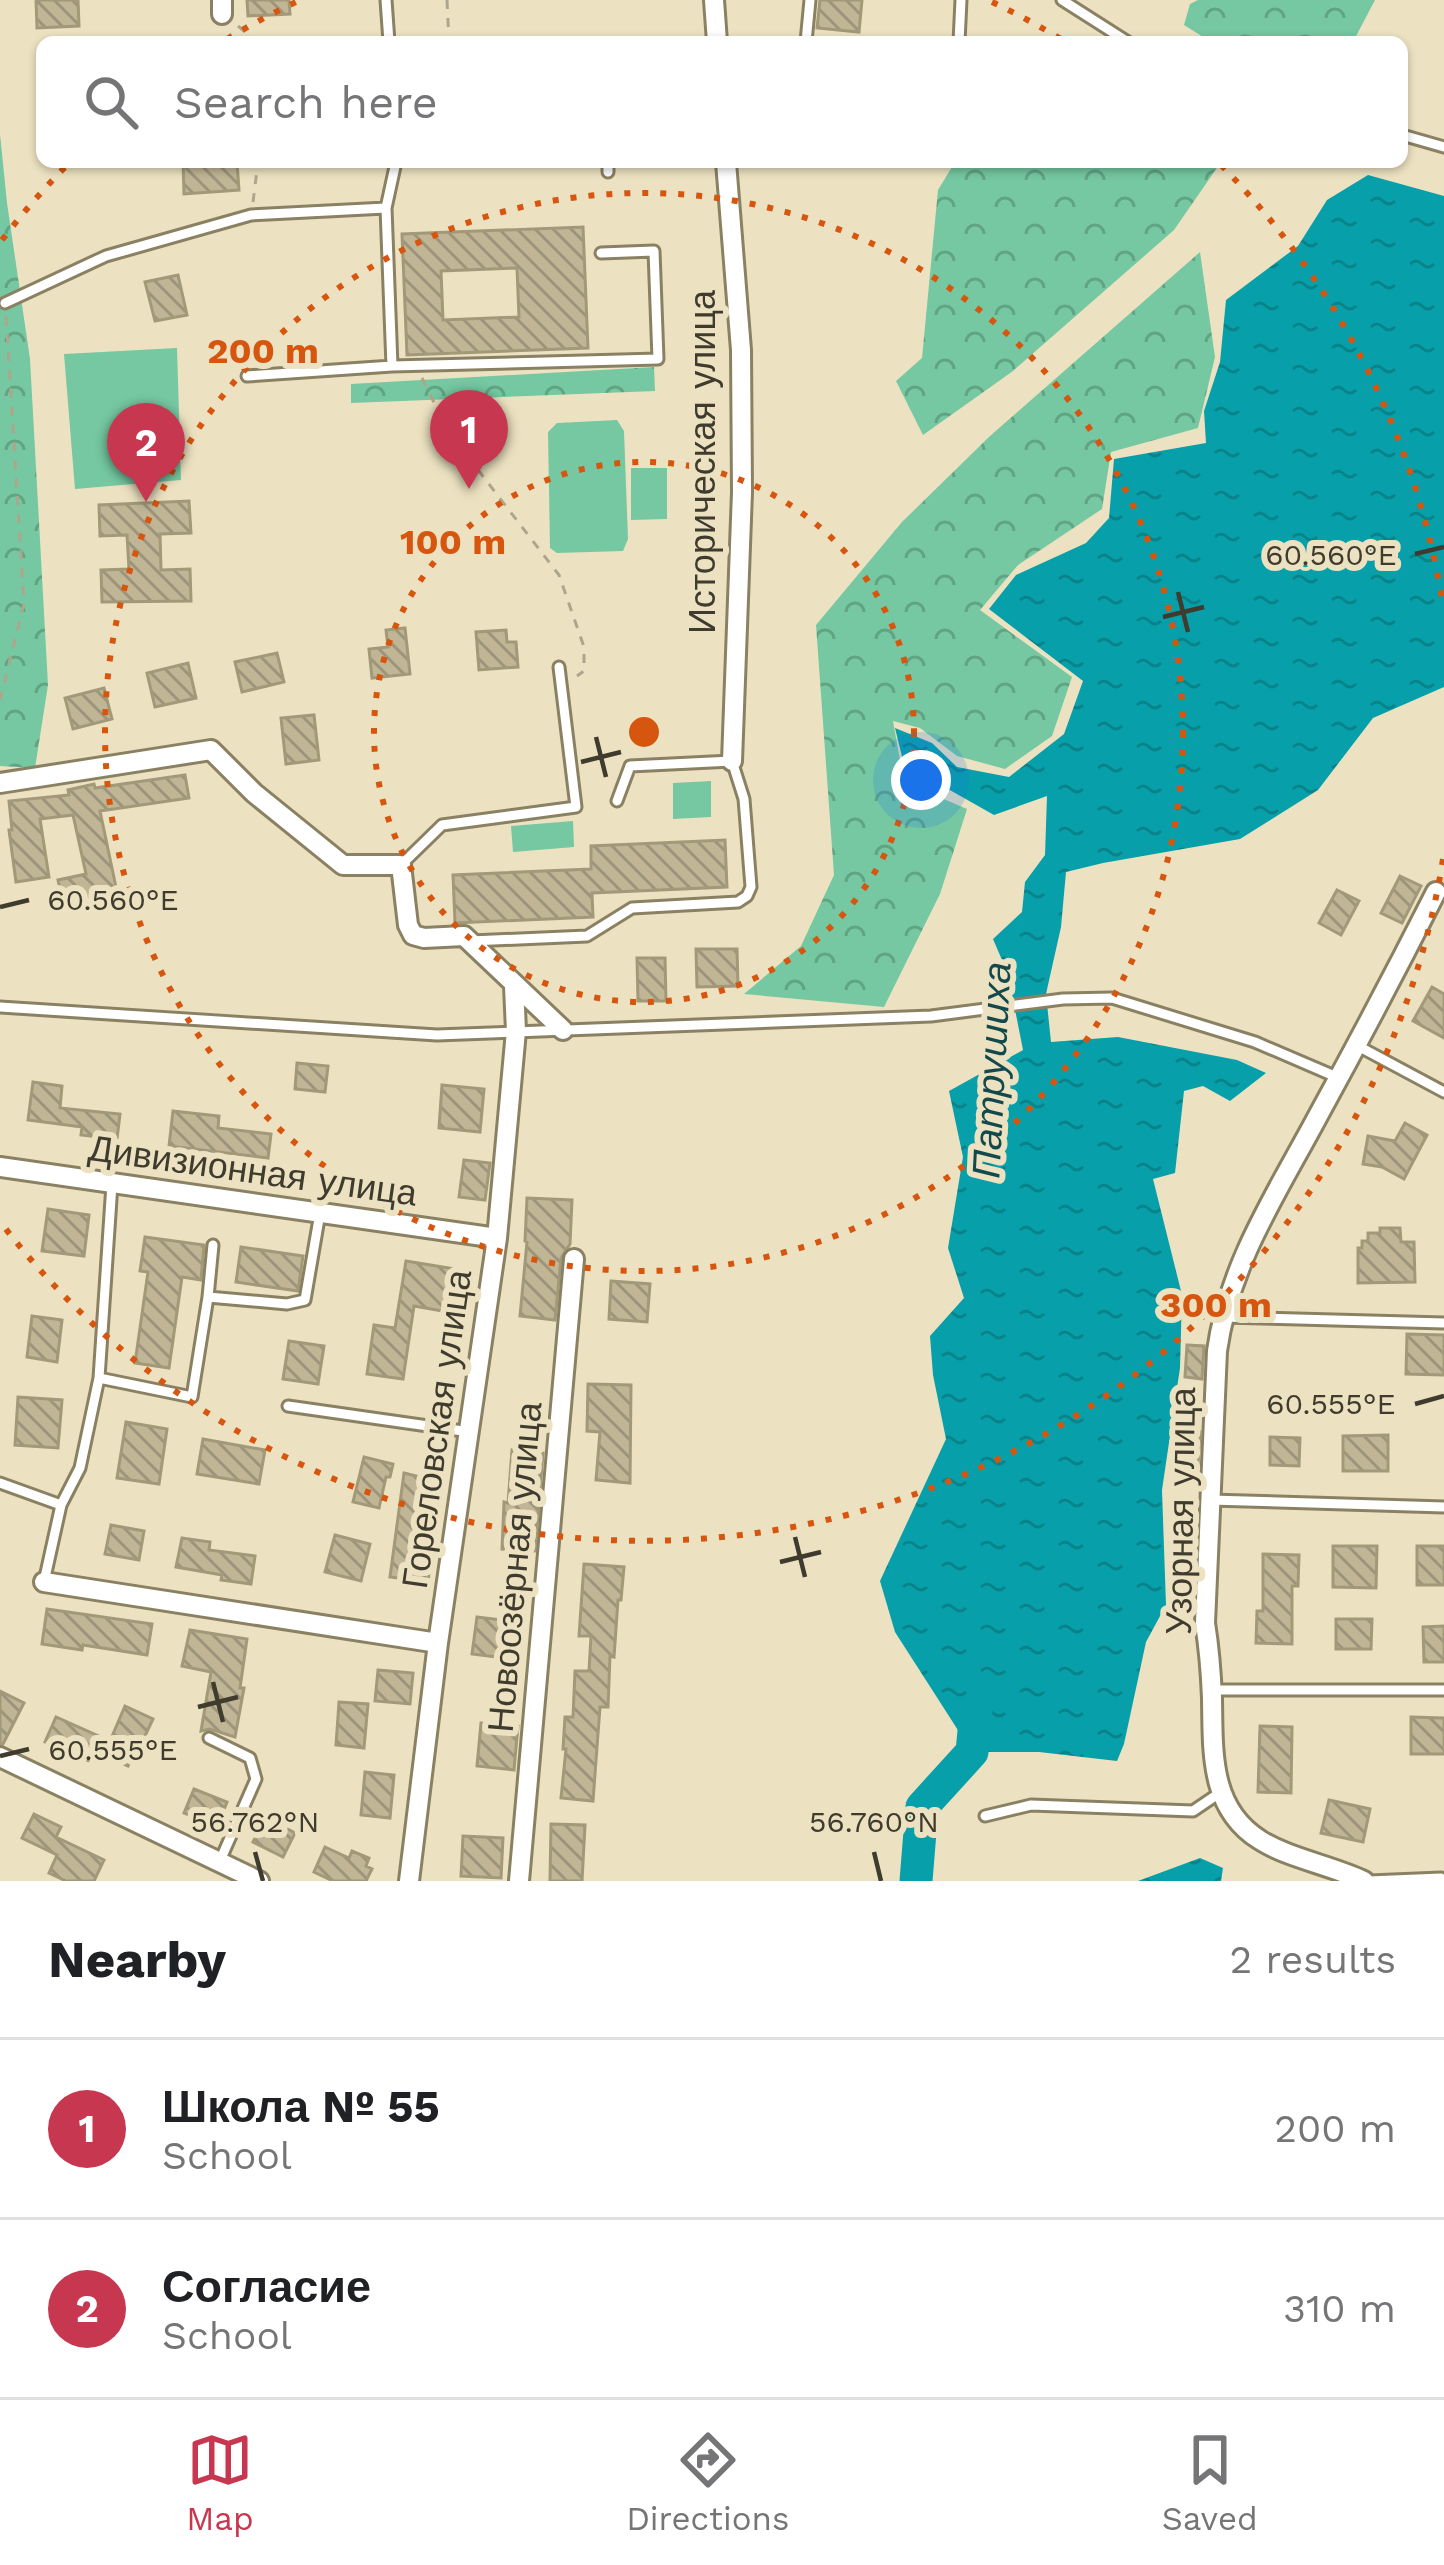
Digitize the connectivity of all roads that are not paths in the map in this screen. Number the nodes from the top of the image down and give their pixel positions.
1 (386, 0) edge
2 (714, 0) edge
3 (810, 0) edge
4 (961, 0) edge
5 (1062, 0) edge
6 (389, 36) edge
7 (717, 36) edge
8 (807, 36) edge
9 (959, 36) edge
10 (1121, 36) edge
11 (1408, 137) edge
12 (1444, 147) edge
13 (394, 168) edge
14 (726, 168) edge
15 (386, 208) junction
16 (601, 253) dead end
17 (5, 303) road end
18 (392, 366) junction
19 (247, 376) dead end
20 (559, 667) dead end
21 (733, 761) junction
22 (0, 783) edge
23 (617, 801) dead end
24 (401, 865) junction
25 (1440, 885) edge
26 (471, 940) junction
27 (514, 986) junction
28 (0, 1007) edge
29 (563, 1030) junction
30 (516, 1031) junction
31 (1358, 1046) junction
32 (1340, 1078) junction
33 (1444, 1092) edge
34 (0, 1167) edge
35 (112, 1184) junction
36 (320, 1213) junction
37 (497, 1238) junction
38 (213, 1245) dead end
39 (574, 1259) dead end
40 (208, 1297) junction
41 (1222, 1317) junction
42 (1444, 1323) edge
43 (99, 1378) junction
44 (288, 1406) dead end
45 (470, 1432) junction
46 (0, 1483) edge
47 (1210, 1500) junction
48 (61, 1505) junction
49 (1444, 1507) edge
50 (44, 1582) joint
51 (438, 1642) junction
52 (1211, 1690) junction
53 (1444, 1690) edge
54 (209, 1738) dead end
55 (0, 1757) edge
56 (1220, 1792) junction
57 (985, 1816) dead end
58 (219, 1863) junction
59 (1442, 1877) edge
60 (259, 1881) edge
61 (409, 1881) edge
62 (518, 1881) edge
63 (1367, 1881) edge

1 - 6 lane
2 - 7 street
3 - 8 lane
4 - 9 lane
5 - 10 lane
11 - 12 lane
13 - 15 lane
14 - 21 street, Историческая улица
15 - 17 lane
15 - 18 lane
16 - 18 lane
18 - 19 lane
20 - 24 lane
21 - 23 lane
21 - 26 lane
22 - 24 street
24 - 26 street
25 - 31 street, Узорная улица
26 - 27 street
27 - 29 street
27 - 30 street, Гореловская улица
28 - 30 lane
29 - 30 lane
29 - 32 lane
30 - 37 street, Гореловская улица
31 - 32 street, Узорная улица
31 - 33 lane
32 - 41 street, Узорная улица
34 - 35 street, Дивизионная улица
35 - 36 street, Дивизионная улица
35 - 43 lane
36 - 37 street, Дивизионная улица
36 - 40 lane
37 - 45 street, Гореловская улица
38 - 40 lane
39 - 62 street, Новоозёрная улица
40 - 43 lane
41 - 42 lane
41 - 47 street, Узорная улица
43 - 48 lane
44 - 45 lane
45 - 51 street, Гореловская улица
46 - 48 lane
47 - 49 lane
47 - 52 street, Узорная улица
48 - 50 lane
50 - 51 street
51 - 61 street, Гореловская улица
52 - 53 lane
52 - 56 street, Узорная улица
54 - 58 lane
55 - 58 street
56 - 57 lane
56 - 63 street
58 - 60 street
59 - 63 lane

